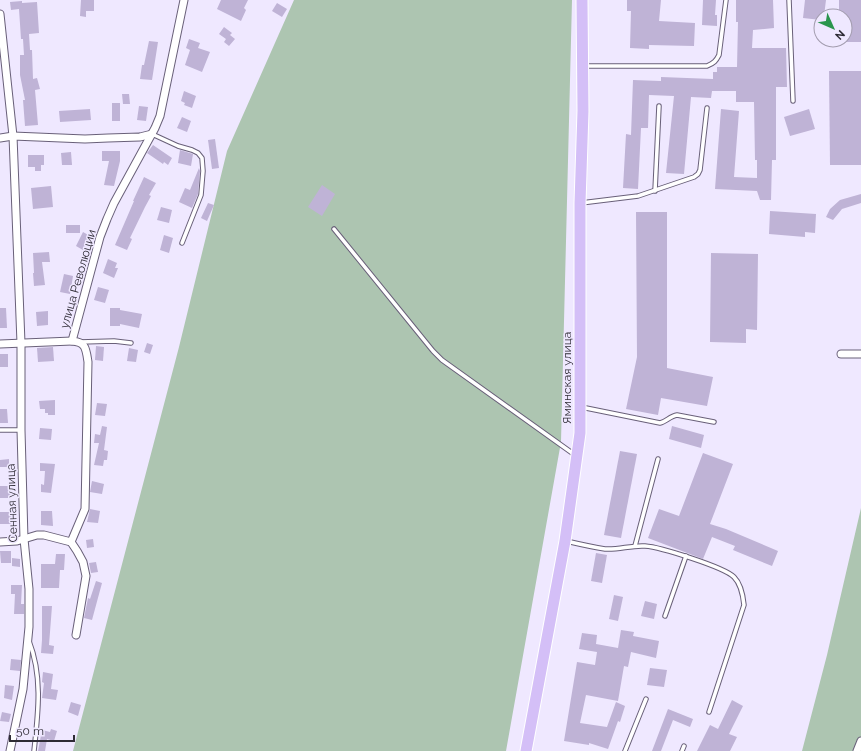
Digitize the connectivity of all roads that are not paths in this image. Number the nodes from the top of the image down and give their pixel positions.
1 (184, 0) edge
2 (582, 0) edge
3 (726, 0) edge
4 (789, 0) edge
5 (0, 14) edge
6 (582, 66) junction
7 (793, 101) dead end
8 (659, 106) dead end
9 (707, 108) dead end
10 (152, 134) junction
11 (13, 136) junction
12 (0, 138) edge
13 (655, 191) junction
14 (580, 203) junction
15 (334, 229) dead end
16 (182, 243) dead end
17 (75, 341) junction
18 (21, 343) junction
19 (131, 343) dead end
20 (0, 344) edge
21 (841, 354) dead end
22 (861, 354) edge
23 (580, 407) junction
24 (714, 422) dead end
25 (0, 430) edge
26 (21, 430) junction
27 (577, 456) junction
28 (658, 459) dead end
29 (24, 539) junction
30 (565, 541) junction
31 (0, 542) edge
32 (71, 542) junction
33 (635, 546) junction
34 (686, 556) junction
35 (665, 616) dead end
36 (76, 635) dead end
37 (28, 638) junction
38 (646, 699) dead end
39 (709, 712) dead end
40 (861, 741) edge
41 (684, 746) dead end
42 (10, 751) edge
43 (34, 751) edge
44 (526, 751) edge
45 (625, 751) edge
46 (682, 751) edge
47 (857, 751) edge

1 - 10 street, улица Революции
2 - 6 main road, Яминская улица
3 - 6 lane
4 - 7 lane
5 - 11 street, Сенная улица
6 - 14 main road, Яминская улица
8 - 13 lane
9 - 13 lane
10 - 11 street
10 - 16 lane
10 - 17 street, улица Революции
11 - 12 street
11 - 18 street, Сенная улица
13 - 14 lane
14 - 23 main road, Яминская улица
15 - 27 lane
17 - 18 street
17 - 19 lane
17 - 32 street, улица Революции
18 - 20 street
18 - 26 street, Сенная улица
21 - 22 street
23 - 24 lane
23 - 27 main road, Яминская улица
25 - 26 lane
26 - 29 street, Сенная улица
27 - 30 main road, Яминская улица
28 - 33 lane
29 - 31 street
29 - 32 street
29 - 37 street, Сенная улица
30 - 33 lane
30 - 44 main road, Яминская улица
32 - 36 street
33 - 34 lane
34 - 35 lane
34 - 39 lane
37 - 42 street, Сенная улица
37 - 43 lane
38 - 45 lane
40 - 47 street
41 - 46 lane

